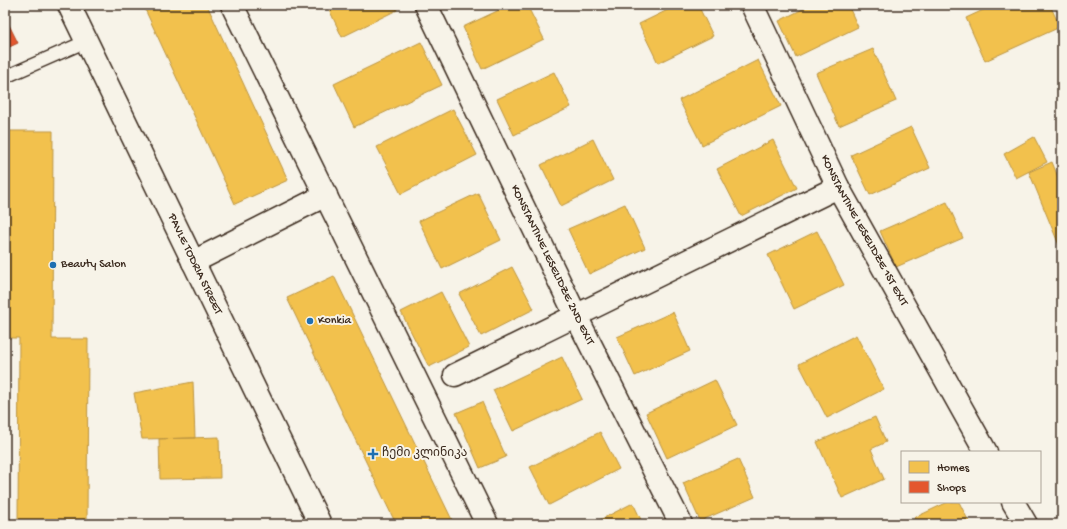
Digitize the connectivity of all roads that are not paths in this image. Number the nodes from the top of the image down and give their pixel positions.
1 (69, 5) edge
2 (232, 5) edge
3 (426, 5) edge
4 (752, 5) edge
5 (87, 41) junction
6 (5, 77) edge
7 (838, 187) junction
8 (326, 195) junction
9 (194, 262) junction
10 (576, 316) junction
11 (455, 375) dead end
12 (985, 451) edge
13 (1014, 503) edge
14 (320, 524) edge
15 (487, 524) edge
16 (681, 524) edge
17 (1026, 524) edge

1 - 5 street, PAVLE TODRIA STREET
2 - 8 street
3 - 10 street, KONSTANTINE LESELIDZE 2ND EXIT
4 - 7 street, KONSTANTINE LESELIDZE 1ST EXIT
5 - 6 lane
5 - 9 street, PAVLE TODRIA STREET
7 - 10 street
7 - 12 street, KONSTANTINE LESELIDZE 1ST EXIT
8 - 9 street
8 - 15 street
9 - 14 street, PAVLE TODRIA STREET
10 - 11 street
10 - 16 street, KONSTANTINE LESELIDZE 2ND EXIT
13 - 17 street

